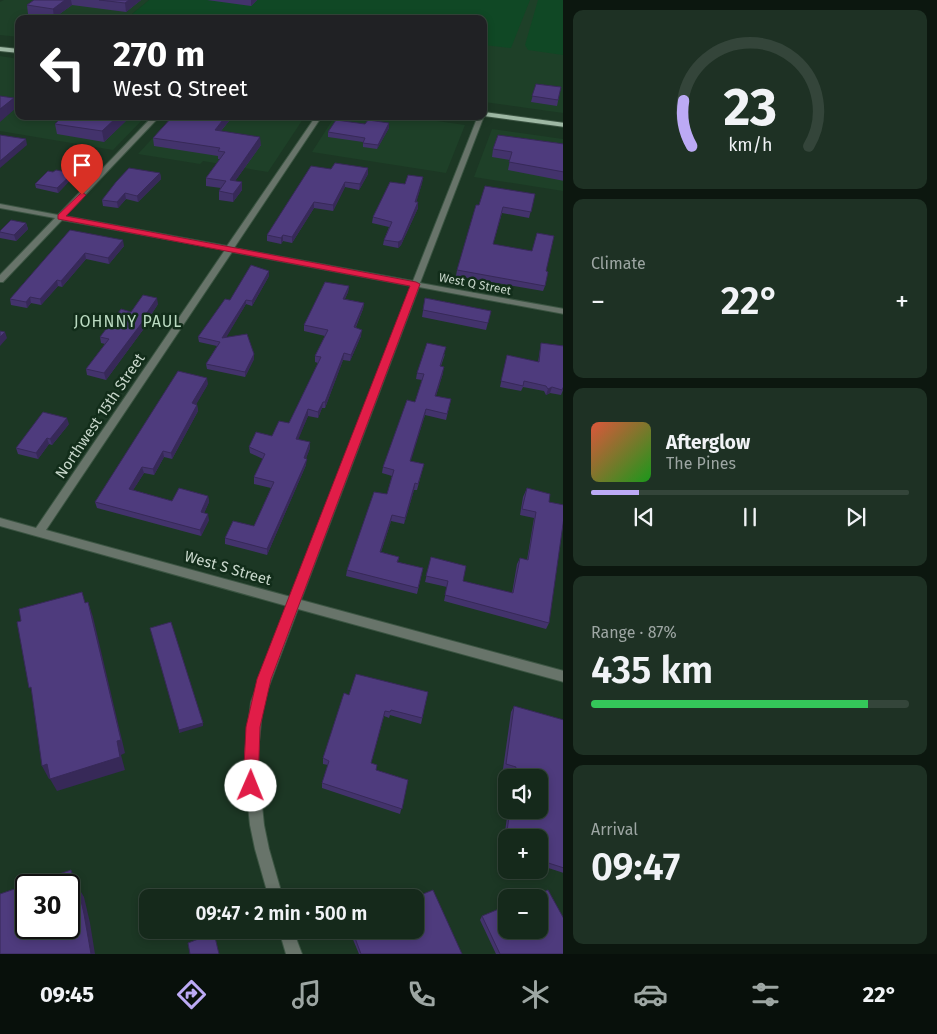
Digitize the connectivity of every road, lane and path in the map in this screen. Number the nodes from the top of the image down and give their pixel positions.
1 (0, 41) edge
2 (15, 43) edge
3 (0, 48) edge
4 (15, 50) edge
5 (487, 116) edge
6 (154, 120) edge
7 (316, 120) edge
8 (481, 120) edge
9 (563, 125) edge
10 (0, 206) edge
11 (60, 217) junction
12 (230, 249) junction
13 (0, 280) edge
14 (416, 284) junction
15 (563, 312) edge
16 (0, 522) edge
17 (39, 532) junction
18 (293, 603) junction
19 (563, 677) edge
20 (273, 889) edge
21 (289, 939) edge
22 (294, 954) edge

1 - 2 main road
3 - 4 main road
5 - 9 main road
6 - 11 street
7 - 12 street, Northwest 15th Street
8 - 14 street
10 - 11 street, West Q Street
11 - 12 street, West Q Street
11 - 13 street
12 - 14 street, West Q Street
12 - 17 street, Northwest 15th Street
14 - 15 street, West Q Street
14 - 18 street
16 - 17 street, West S Street
17 - 18 street, West S Street
18 - 19 street, West S Street
18 - 20 street
21 - 22 street

